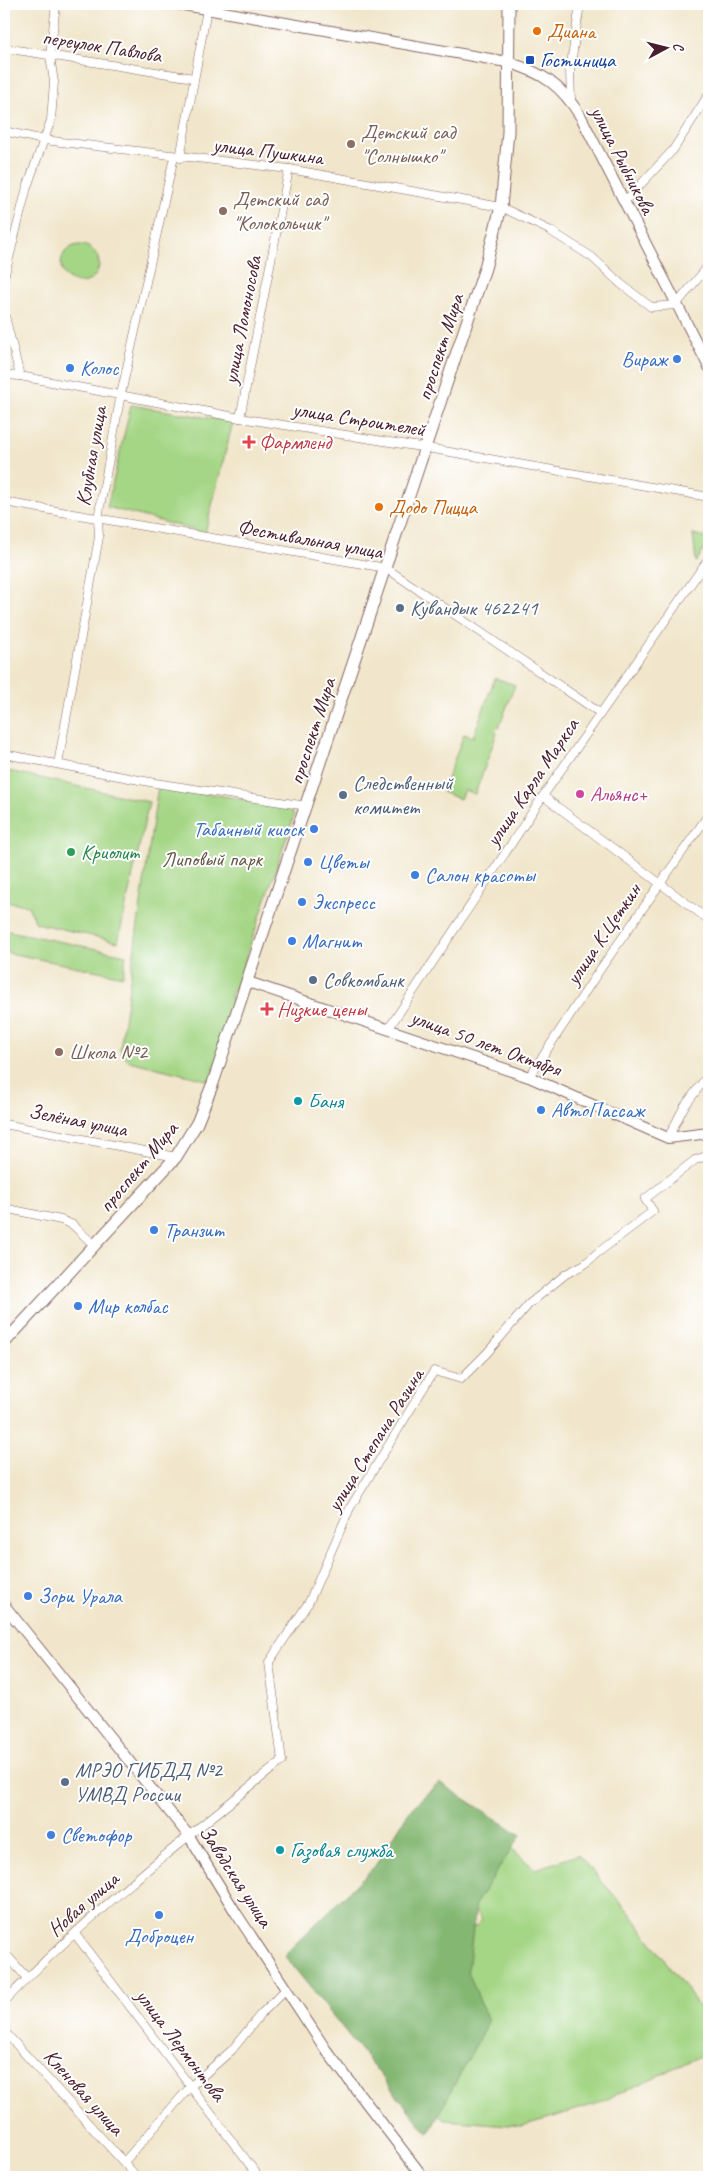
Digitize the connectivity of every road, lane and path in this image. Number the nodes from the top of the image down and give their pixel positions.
1 (56, 4) edge
2 (178, 4) edge
3 (510, 4) edge
4 (580, 4) edge
5 (207, 9) junction
6 (233, 9) edge
7 (4, 48) edge
8 (50, 56) junction
9 (507, 62) junction
10 (194, 78) junction
11 (709, 94) edge
12 (571, 101) junction
13 (4, 132) edge
14 (44, 140) junction
15 (177, 157) junction
16 (289, 169) junction
17 (625, 201) junction
18 (501, 207) junction
19 (709, 265) edge
20 (4, 278) edge
21 (676, 305) junction
22 (4, 312) edge
23 (709, 368) edge
24 (4, 375) edge
25 (20, 376) junction
26 (120, 394) junction
27 (240, 418) junction
28 (427, 448) junction
29 (709, 497) edge
30 (4, 502) edge
31 (98, 518) junction
32 (709, 558) edge
33 (386, 568) junction
34 (600, 714) junction
35 (4, 754) edge
36 (58, 764) junction
37 (543, 796) junction
38 (307, 806) junction
39 (709, 814) edge
40 (660, 882) junction
41 (709, 920) edge
42 (248, 982) junction
43 (389, 1028) junction
44 (709, 1074) edge
45 (528, 1077) junction
46 (4, 1124) edge
47 (709, 1133) edge
48 (668, 1138) junction
49 (709, 1154) edge
50 (176, 1157) junction
51 (4, 1208) edge
52 (95, 1246) junction
53 (4, 1343) edge
54 (4, 1605) edge
55 (189, 1836) junction
56 (75, 1934) junction
57 (4, 1952) edge
58 (27, 1978) junction
59 (287, 1988) junction
60 (4, 2002) edge
61 (4, 2031) edge
62 (191, 2086) junction
63 (124, 2162) junction
64 (4, 2172) edge
65 (8, 2177) edge
66 (136, 2177) edge
67 (259, 2177) edge
68 (423, 2177) edge

1 - 8 street
2 - 5 street, улица Рыбникова
3 - 9 main road, проспект Мира
4 - 12 street
5 - 6 street, улица Рыбникова
5 - 10 street, Клубная улица
6 - 9 street, улица Рыбникова
7 - 8 street, переулок Павлова
8 - 10 street, переулок Павлова
8 - 14 street
9 - 12 street, улица Рыбникова
9 - 18 main road, проспект Мира
10 - 15 street, Клубная улица
11 - 17 street
12 - 17 street, улица Рыбникова
13 - 14 street, улица Пушкина
14 - 15 street, улица Пушкина
14 - 20 street
15 - 16 street, улица Пушкина
15 - 26 street, Клубная улица
16 - 18 street, улица Пушкина
16 - 27 street, улица Ломоносова
17 - 21 street, улица Рыбникова
18 - 21 street, улица Пушкина
18 - 28 main road, проспект Мира
19 - 21 street
21 - 23 street, улица Рыбникова
22 - 25 street
24 - 25 street, улица Строителей
25 - 26 street, улица Строителей
26 - 27 street, улица Строителей
26 - 31 street, Клубная улица
27 - 28 street, улица Строителей
28 - 29 street, улица Строителей
28 - 33 main road, проспект Мира
30 - 31 street, Фестивальная улица
31 - 33 street, Фестивальная улица
31 - 36 street, Клубная улица
32 - 34 street, улица Карла Маркса
33 - 34 street, Фестивальная улица
33 - 38 main road, проспект Мира
34 - 37 street, улица Карла Маркса
35 - 36 street
36 - 38 street
37 - 40 street
37 - 43 street, улица Карла Маркса
38 - 42 main road, проспект Мира
39 - 40 street, улица К.Цеткин
40 - 41 street
40 - 45 street, улица К.Цеткин
42 - 43 street, улица 50 лет Октября
42 - 50 main road, проспект Мира
43 - 45 street, улица 50 лет Октября
44 - 48 street
45 - 48 street, улица 50 лет Октября
46 - 50 street, Зелёная улица
47 - 48 street
49 - 55 street, улица Степана Разина
50 - 52 main road, проспект Мира
51 - 52 street
52 - 53 main road, проспект Мира
54 - 55 street, Заводская улица
55 - 56 street, Новая улица
55 - 59 street, Заводская улица
56 - 58 street, Новая улица
56 - 62 street, улица Лермонтова
57 - 58 street
58 - 60 street, Новая улица
59 - 62 street
59 - 68 street, Заводская улица
61 - 63 street, Кленовая улица
62 - 63 street
62 - 67 street, улица Лермонтова
63 - 66 street, Кленовая улица
64 - 65 street

